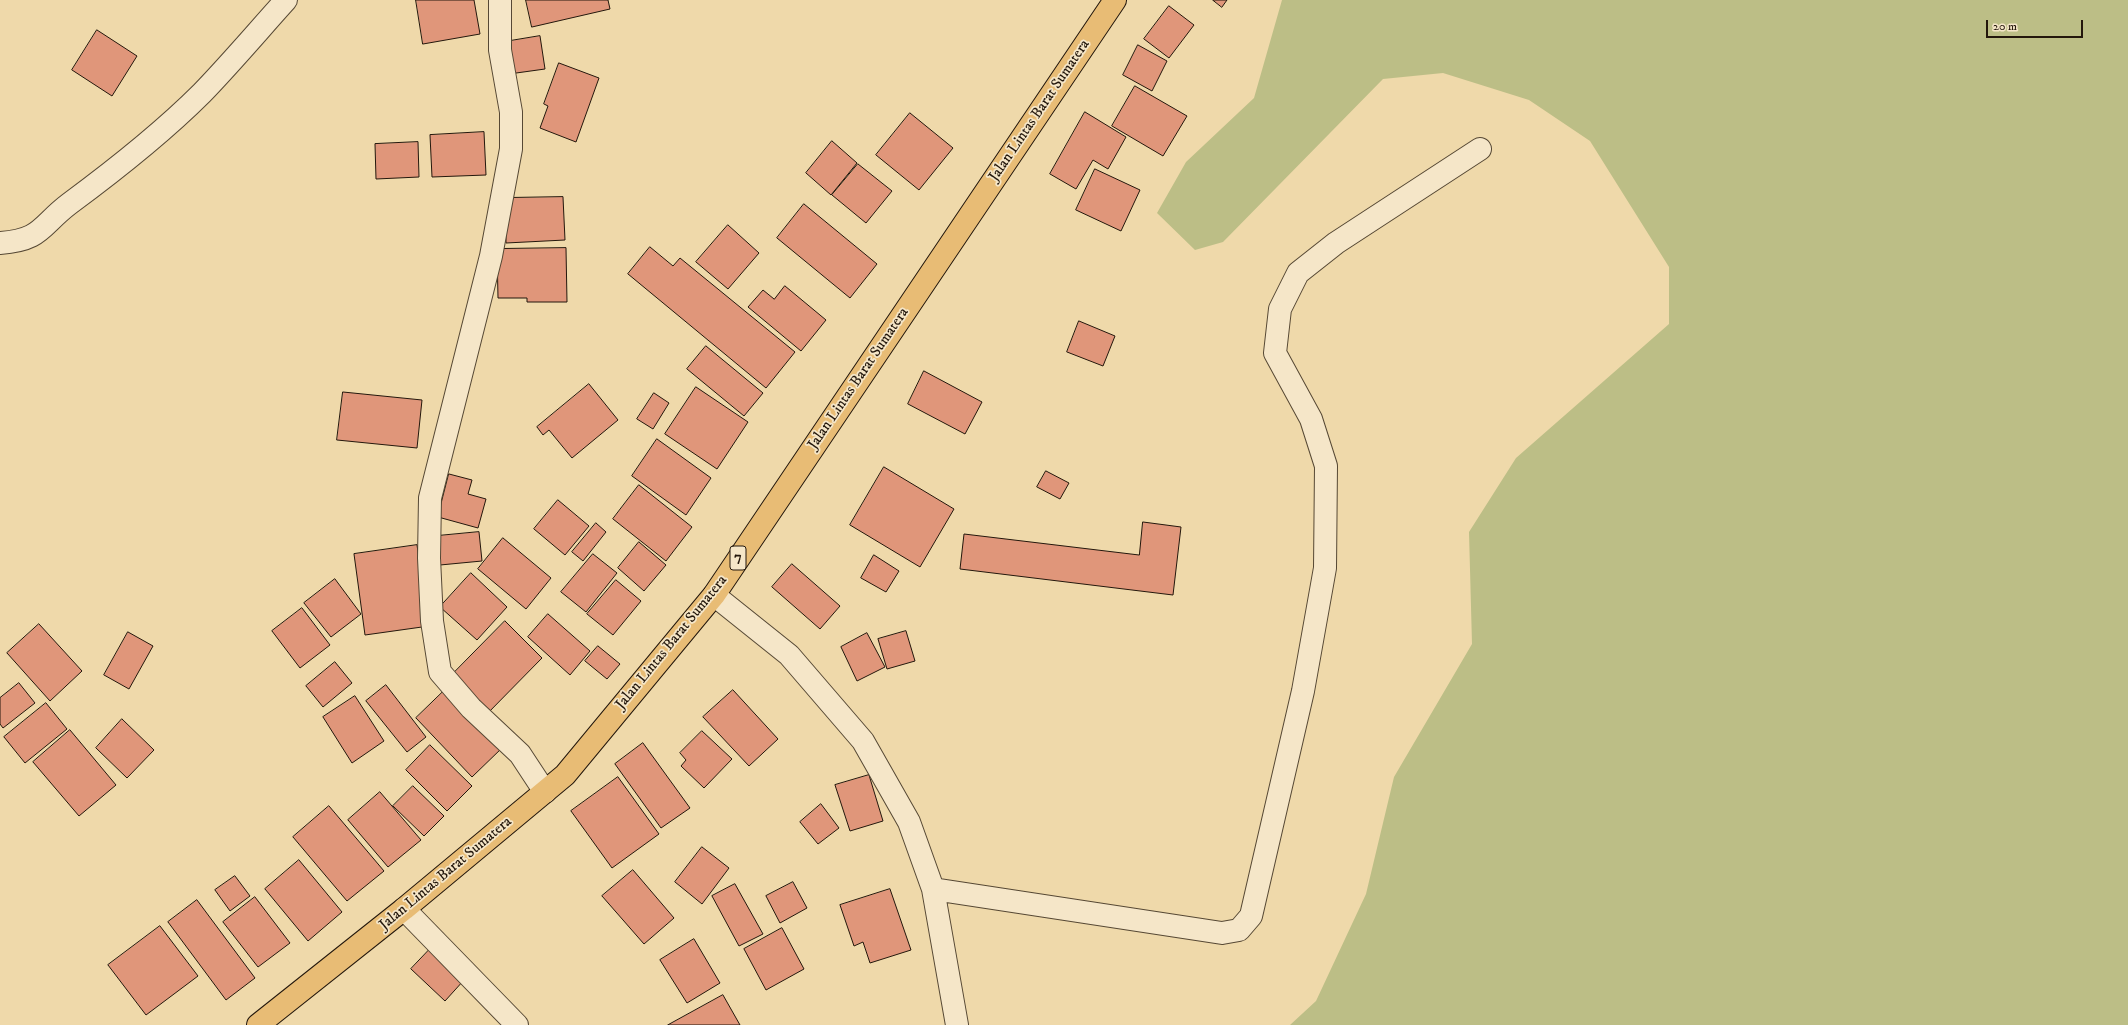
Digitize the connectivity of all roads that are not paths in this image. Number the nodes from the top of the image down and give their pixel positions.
1 (286, 0) edge
2 (500, 0) edge
3 (1115, 0) edge
4 (1480, 149) dead end
5 (0, 243) edge
6 (714, 595) junction
7 (545, 792) junction
8 (933, 889) junction
9 (404, 909) junction
10 (258, 1025) edge
11 (517, 1025) edge
12 (956, 1025) edge

1 - 5 street
2 - 7 street
3 - 6 highway, Jalan Lintas Barat Sumatera / 7
4 - 8 street
6 - 7 highway, Jalan Lintas Barat Sumatera / 7
6 - 8 street
7 - 9 highway, Jalan Lintas Barat Sumatera / 7
8 - 12 street
9 - 10 highway, Jalan Lintas Barat Sumatera / 7
9 - 11 street

